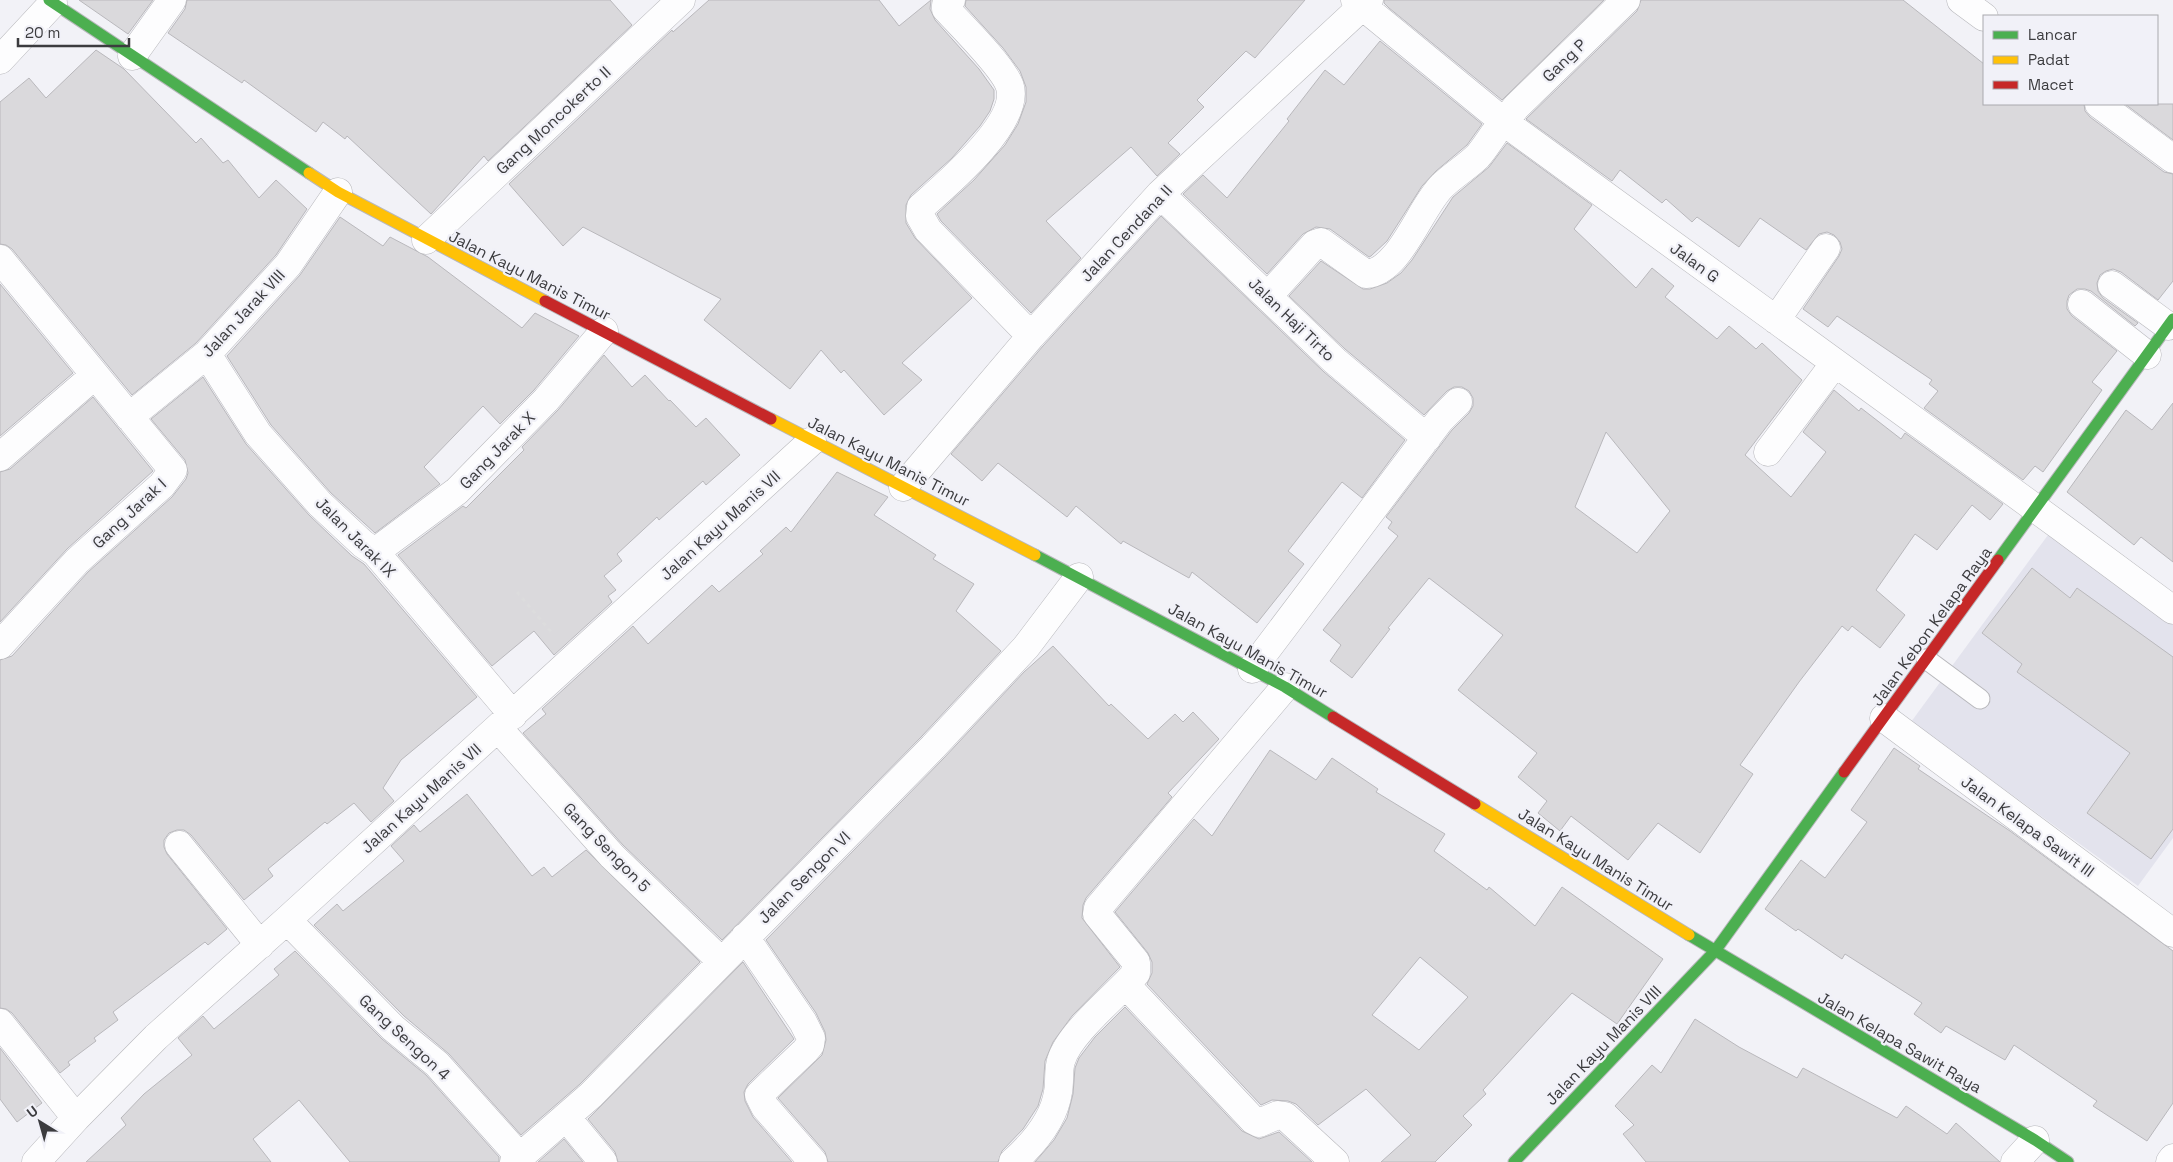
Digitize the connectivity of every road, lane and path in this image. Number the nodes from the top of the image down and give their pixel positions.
1 (172, 0) edge
2 (681, 0) edge
3 (951, 0) edge
4 (1626, 0) edge
5 (1962, 0) edge
6 (51, 1) edge
7 (1362, 2) edge
8 (1983, 16) edge
9 (132, 56) junction
10 (0, 60) edge
11 (2100, 105) edge
12 (1499, 128) junction
13 (2173, 159) edge
14 (338, 192) junction
15 (1160, 194) junction
16 (426, 240) junction
17 (1826, 248) dead end
18 (0, 259) edge
19 (2112, 285) dead end
20 (1268, 296) junction
21 (2082, 304) dead end
22 (1776, 320) junction
23 (2170, 323) edge
24 (604, 331) junction
25 (1031, 336) junction
26 (207, 354) junction
27 (2147, 355) junction
28 (1835, 363) junction
29 (95, 375) junction
30 (1458, 402) dead end
31 (129, 417) junction
32 (1427, 438) junction
33 (812, 441) junction
34 (1768, 452) dead end
35 (0, 457) edge
36 (903, 487) junction
37 (2036, 509) junction
38 (375, 552) junction
39 (1079, 577) junction
40 (518, 592) dead end
41 (2173, 610) edge
42 (0, 645) edge
43 (573, 659) junction
44 (1926, 659) junction
45 (1252, 669) junction
46 (1285, 687) junction
47 (1980, 699) dead end
48 (1884, 718) junction
49 (505, 721) junction
50 (179, 845) dead end
51 (287, 920) junction
52 (2173, 932) edge
53 (745, 937) junction
54 (260, 945) junction
55 (1715, 951) junction
56 (721, 961) junction
57 (1126, 984) junction
58 (0, 1023) edge
59 (566, 1117) junction
60 (76, 1118) junction
61 (2035, 1140) junction
62 (2173, 1158) edge
63 (517, 1160) edge
64 (1015, 1161) edge
65 (36, 1162) edge
66 (603, 1162) edge
67 (813, 1162) edge
68 (1335, 1162) edge
69 (1514, 1162) edge
70 (2015, 1162) edge
71 (2068, 1162) edge
72 (2170, 1162) edge

1 - 9 street
2 - 16 street, Gang Moncokerto II
3 - 25 street
4 - 12 street, Gang P
5 - 8 street
6 - 9 street, Jalan Kayu Manis Timur
6 - 10 street
7 - 12 street, Jalan G
7 - 15 street, Jalan Cendana II
9 - 14 street, Jalan Kayu Manis Timur
11 - 13 street
12 - 20 street, Gang P
12 - 22 street, Jalan G
14 - 16 street, Jalan Kayu Manis Timur
14 - 26 street, Jalan Jarak VIII
15 - 20 street, Jalan Haji Tirto
15 - 25 street, Jalan Cendana II
16 - 24 street, Jalan Kayu Manis Timur
17 - 22 street
18 - 29 street, Gang Jarak I
19 - 23 street
20 - 32 street, Jalan Haji Tirto
21 - 27 street
22 - 28 street, Jalan G
23 - 27 street, Jalan Kebon Kelapa Raya
24 - 33 street, Jalan Kayu Manis Timur
24 - 38 street, Gang Jarak X
25 - 36 street, Jalan Cendana II
26 - 31 street, Jalan Jarak VIII
26 - 38 street, Jalan Jarak IX
27 - 37 street, Jalan Kebon Kelapa Raya
28 - 34 street
28 - 37 street, Jalan G
29 - 31 street, Gang Jarak I
29 - 35 street
30 - 32 street
31 - 42 street, Gang Jarak I
32 - 45 street
33 - 36 street, Jalan Kayu Manis Timur
33 - 43 street, Jalan Kayu Manis VII
36 - 39 street, Jalan Kayu Manis Timur
37 - 41 street, Jalan G
37 - 44 street, Jalan Kebon Kelapa Raya
38 - 49 street, Jalan Jarak IX
39 - 45 street, Jalan Kayu Manis Timur
39 - 53 street, Jalan Sengon VI
40 - 43 path
43 - 49 street, Jalan Kayu Manis VII
44 - 47 lane
44 - 48 street, Jalan Kebon Kelapa Raya
45 - 46 street, Jalan Kayu Manis Timur
46 - 55 street, Jalan Kayu Manis Timur
46 - 57 street
48 - 52 street, Jalan Kelapa Sawit III
48 - 55 street, Jalan Kebon Kelapa Raya
49 - 51 street, Jalan Kayu Manis VII
49 - 56 street, Gang Sengon 5
50 - 54 street
51 - 54 street, Jalan Kayu Manis VII
51 - 63 street, Gang Sengon 4
53 - 56 street, Jalan Sengon VI
53 - 67 street
54 - 60 street, Jalan Kayu Manis VII
55 - 61 street, Jalan Kelapa Sawit Raya
55 - 69 street, Jalan Kayu Manis VIII
56 - 59 street, Jalan Sengon VI
57 - 64 street
57 - 68 street
58 - 60 street
59 - 63 street, Jalan Sengon VI
59 - 66 street
60 - 65 street, Jalan Kayu Manis VII
61 - 70 street
61 - 71 street, Jalan Kelapa Sawit Raya
62 - 72 street

